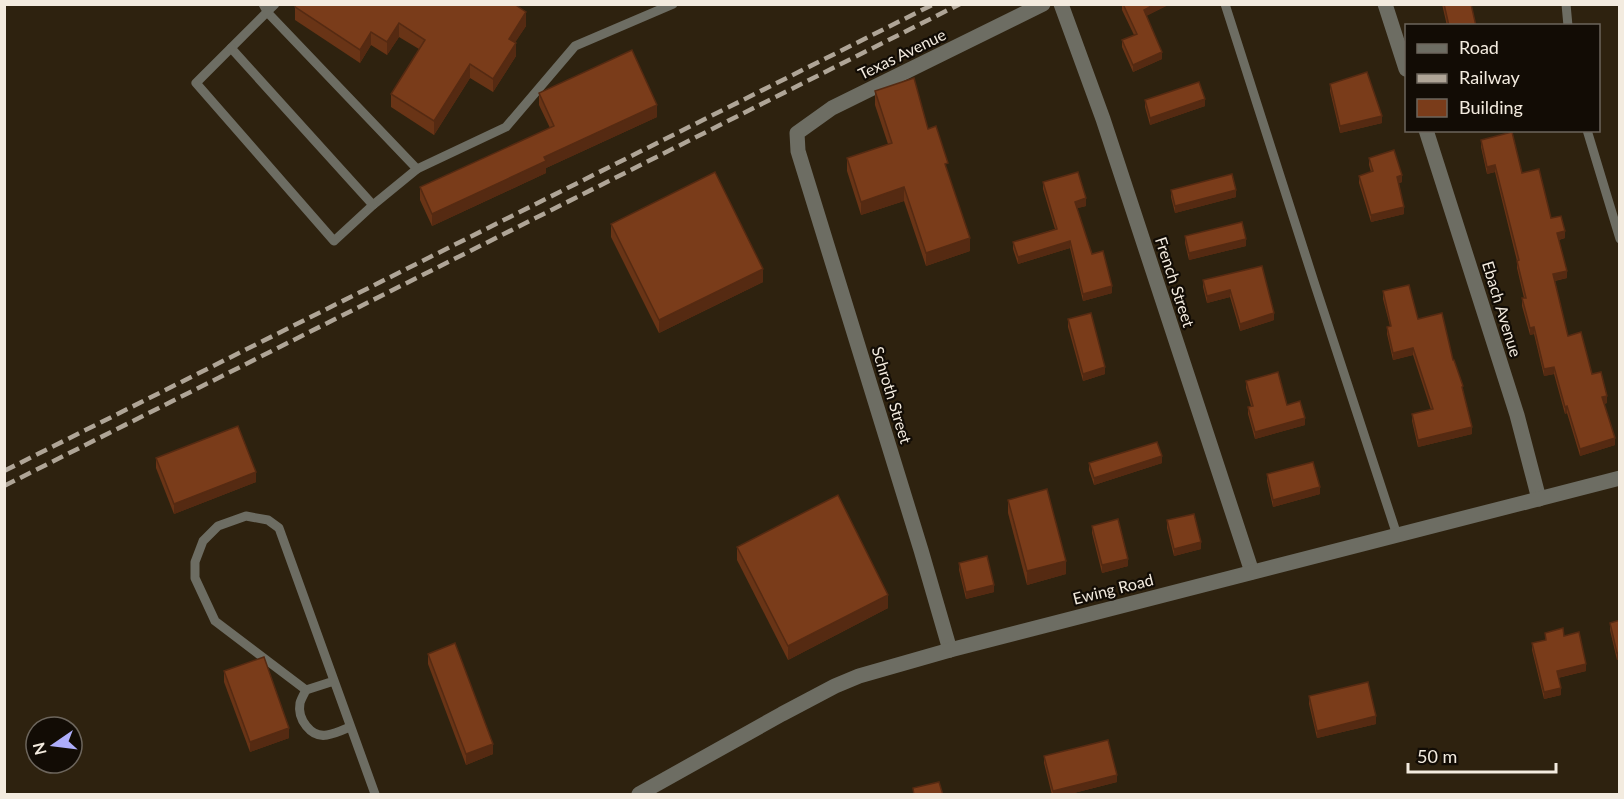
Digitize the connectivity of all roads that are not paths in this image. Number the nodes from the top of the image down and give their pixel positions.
1 (274, 4) edge
2 (673, 4) edge
3 (1043, 4) edge
4 (1061, 4) edge
5 (1225, 4) edge
6 (1385, 4) edge
7 (1566, 4) edge
8 (266, 9) edge
9 (1568, 24) edge
10 (231, 48) junction
11 (1405, 63) edge
12 (1427, 132) edge
13 (1588, 132) edge
14 (798, 151) joint
15 (417, 169) junction
16 (373, 205) junction
17 (1620, 239) edge
18 (1620, 478) edge
19 (1539, 499) junction
20 (1397, 535) junction
21 (1252, 572) junction
22 (950, 650) junction
23 (334, 681) junction
24 (306, 690) junction
25 (350, 727) junction
26 (375, 795) edge
27 (639, 795) edge

1 - 8 lane
2 - 15 lane
3 - 14 street, Texas Avenue
4 - 21 street, French Street
5 - 20 lane
6 - 11 street
7 - 9 lane
8 - 10 lane
8 - 15 lane
10 - 16 lane
10 - 16 lane
12 - 19 street, Ebach Avenue
13 - 17 lane
14 - 22 street, Schroth Street
15 - 16 lane
18 - 19 street, Ewing Road
19 - 20 street, Ewing Road
20 - 21 street, Ewing Road
21 - 22 street, Ewing Road
22 - 27 street, Ewing Road
23 - 24 lane
23 - 24 lane
23 - 25 lane
24 - 25 lane
25 - 26 lane

